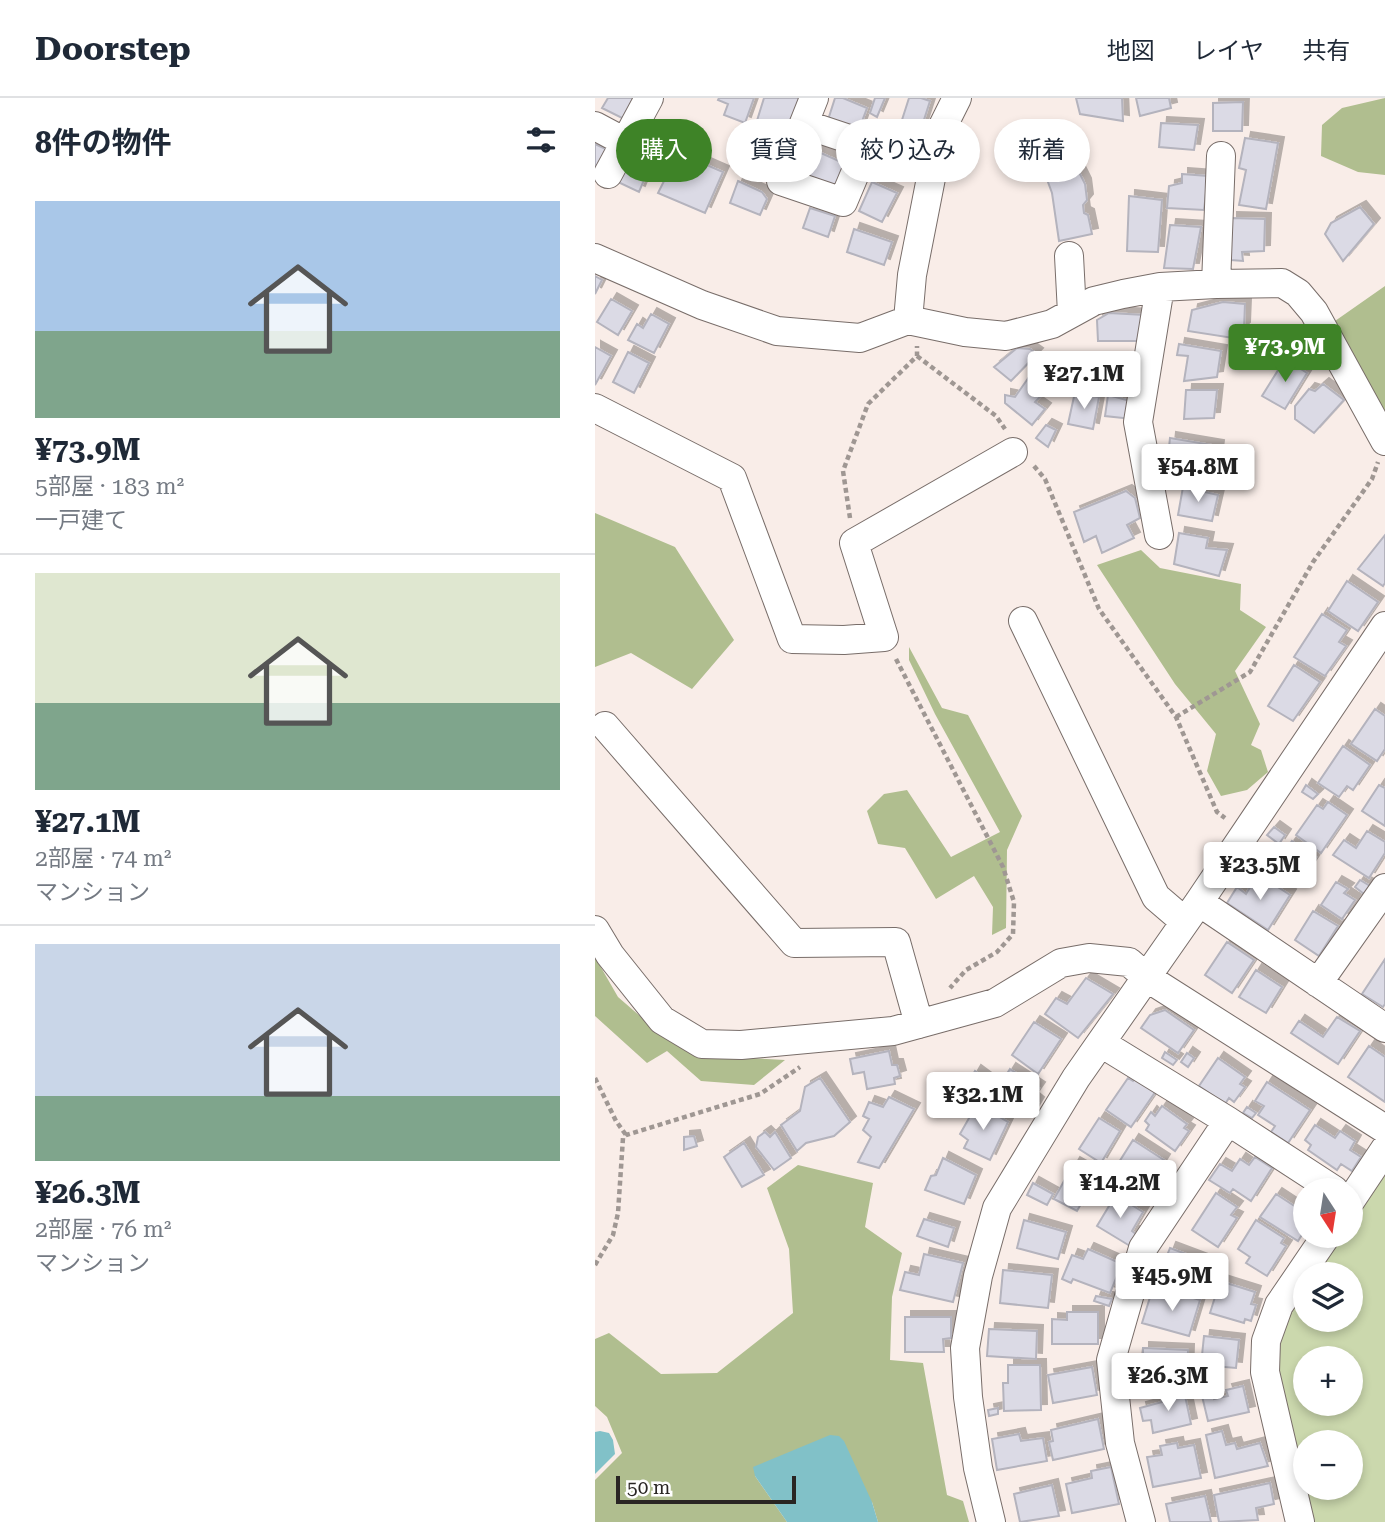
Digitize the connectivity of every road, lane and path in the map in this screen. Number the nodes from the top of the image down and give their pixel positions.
1 (649, 98) edge
2 (814, 98) edge
3 (957, 98) edge
4 (638, 119) edge
5 (806, 119) edge
6 (595, 126) edge
7 (616, 137) edge
8 (1221, 156) dead end
9 (616, 159) edge
10 (608, 174) dead end
11 (1069, 256) dead end
12 (595, 258) edge
13 (1216, 284) junction
14 (1160, 288) junction
15 (1072, 313) junction
16 (908, 320) junction
17 (917, 356) junction
18 (595, 408) edge
19 (1383, 449) edge
20 (1018, 450) junction
21 (1159, 535) dead end
22 (854, 544) junction
23 (1023, 621) dead end
24 (1385, 626) edge
25 (884, 637) junction
26 (1175, 717) junction
27 (605, 726) dead end
28 (1244, 833) junction
29 (1385, 888) edge
30 (1191, 911) junction
31 (595, 930) edge
32 (1146, 977) junction
33 (1318, 983) junction
34 (919, 1024) junction
35 (1385, 1028) edge
36 (1101, 1043) junction
37 (804, 1064) dead end
38 (595, 1077) edge
39 (1228, 1121) junction
40 (1385, 1129) edge
41 (626, 1135) junction
42 (1385, 1149) edge
43 (1316, 1178) edge
44 (1363, 1182) edge
45 (1319, 1248) edge
46 (595, 1265) edge
47 (991, 1522) edge
48 (1141, 1522) edge
49 (1300, 1522) edge

1 - 4 street
2 - 5 street
3 - 16 street
6 - 7 street
8 - 13 street
9 - 10 street
11 - 15 street
12 - 16 street
13 - 14 street
13 - 19 street
14 - 15 street
14 - 21 street
15 - 16 street
16 - 17 path
17 - 20 path
17 - 22 path
18 - 25 street
19 - 26 path
20 - 22 street
20 - 26 path
22 - 25 street
23 - 30 street
24 - 28 street
25 - 34 path
26 - 28 path
27 - 34 street
28 - 30 street
29 - 33 street
30 - 32 street
30 - 33 street
31 - 34 street
32 - 34 street
32 - 36 street
32 - 40 street
33 - 35 street
36 - 39 street
36 - 47 street
37 - 41 path
38 - 41 path
39 - 43 street
39 - 48 street
41 - 46 path
42 - 44 street
45 - 49 street

